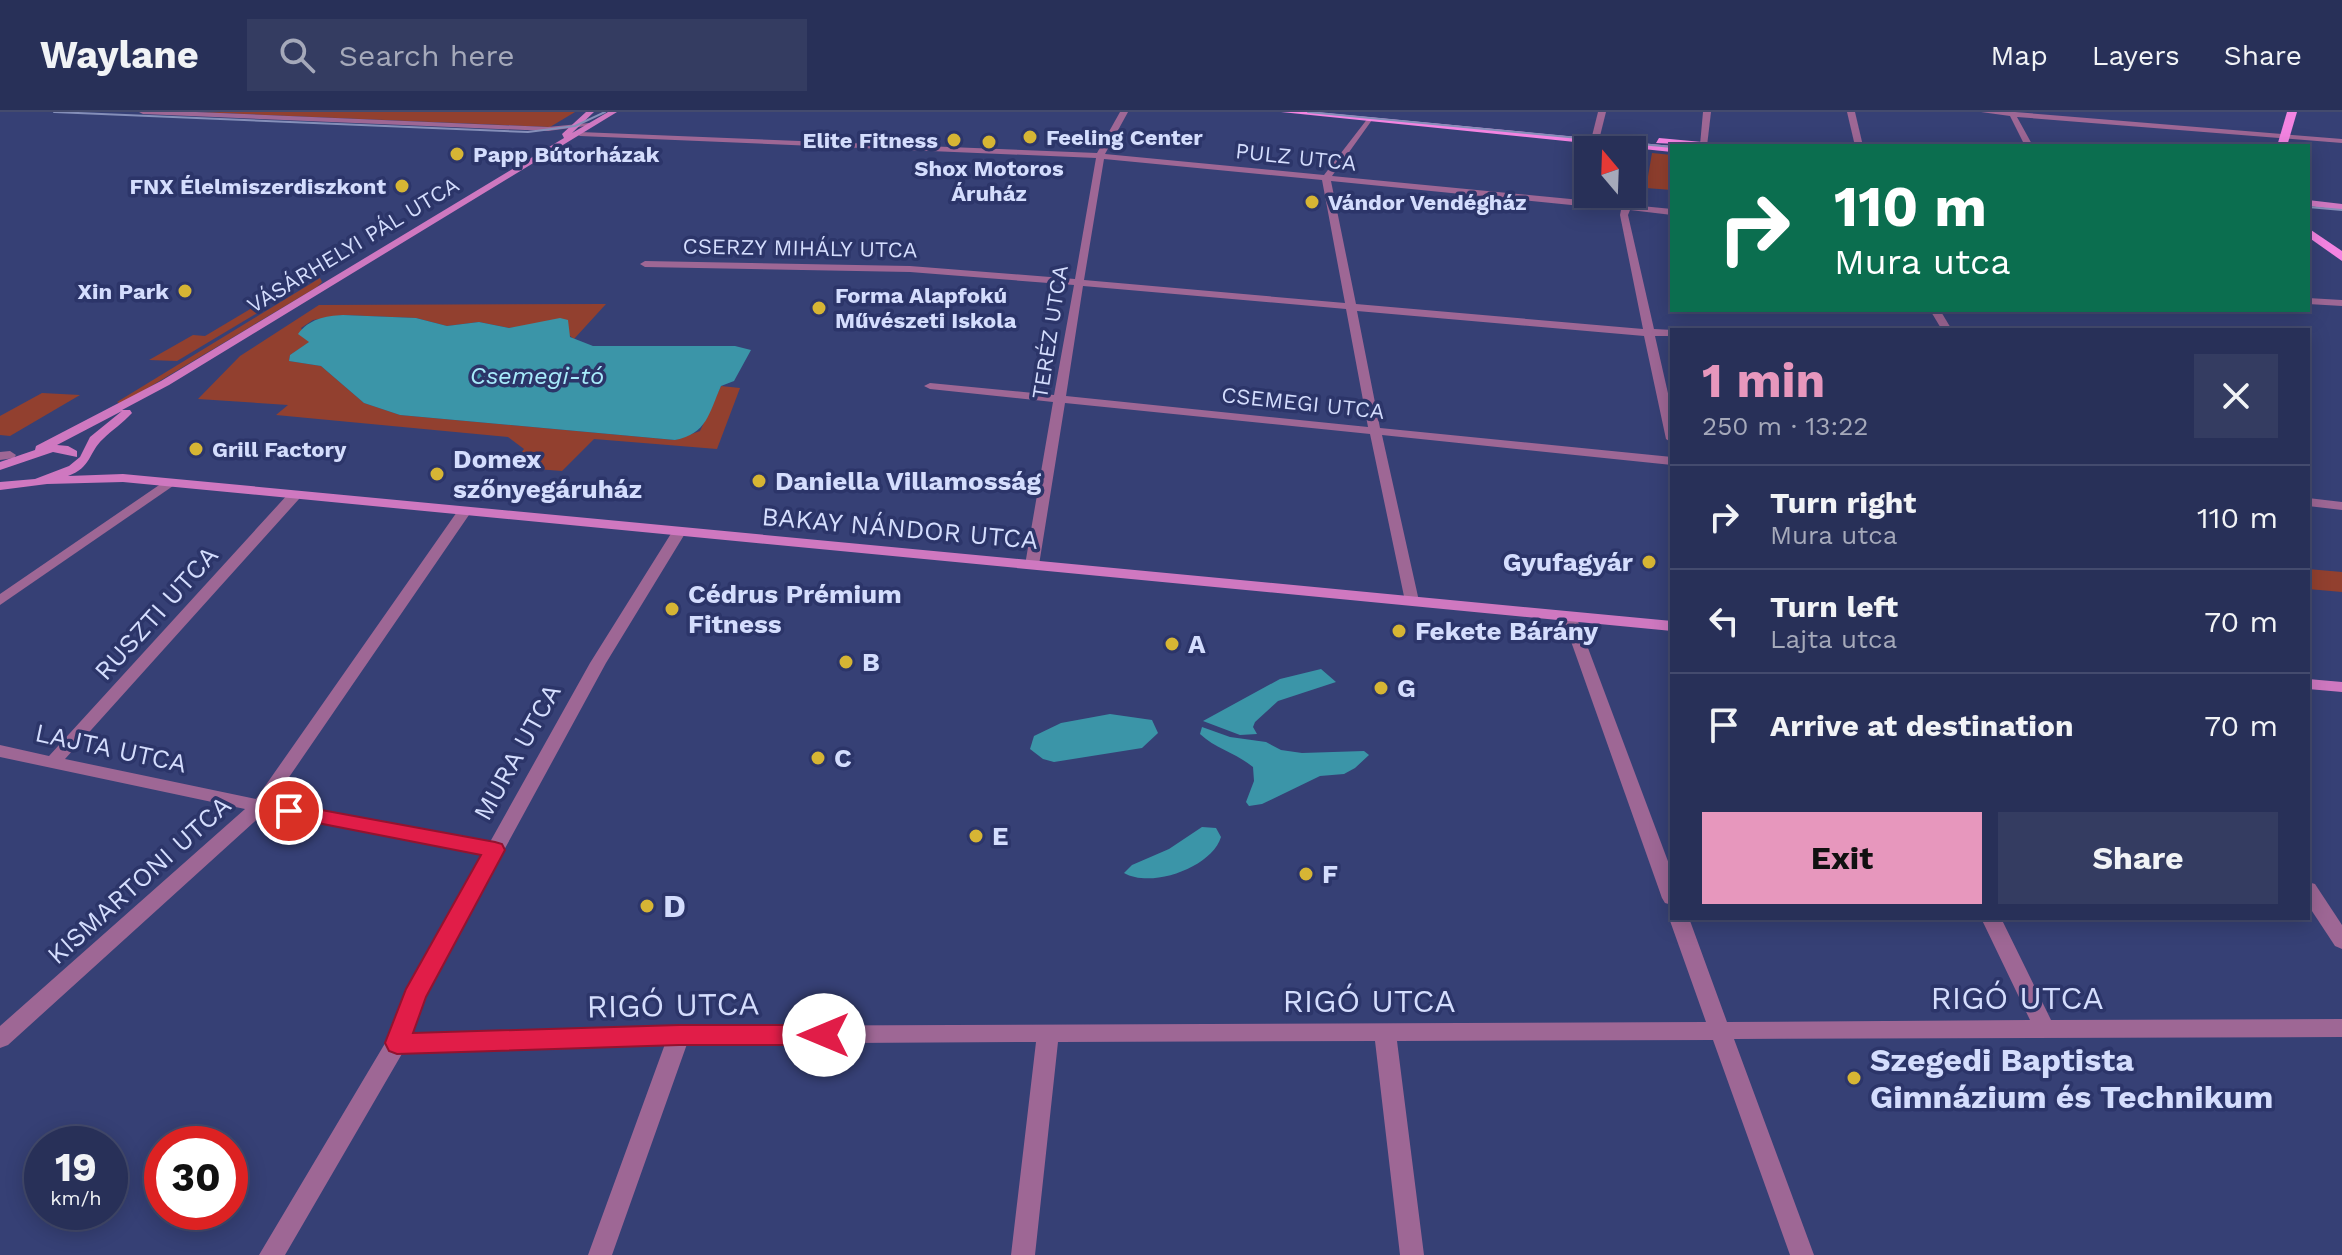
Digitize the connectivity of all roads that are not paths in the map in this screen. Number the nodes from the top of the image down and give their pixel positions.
1 (143, 112) edge
2 (590, 112) edge
3 (613, 112) edge
4 (1124, 112) edge
5 (1286, 112) edge
6 (1344, 112) edge
7 (1602, 112) edge
8 (1707, 112) edge
9 (1851, 112) edge
10 (1985, 112) edge
11 (2292, 112) edge
12 (2011, 113) edge
13 (1371, 115) edge
14 (596, 123) junction
15 (568, 130) junction
16 (580, 134) junction
17 (1574, 136) edge
18 (1596, 136) joint
19 (562, 141) junction
20 (2283, 141) edge
21 (2342, 141) edge
22 (1646, 143) edge
23 (1646, 144) edge
24 (1672, 144) edge
25 (1704, 144) edge
26 (1859, 144) edge
27 (2028, 144) edge
28 (1670, 149) edge
29 (1100, 156) junction
30 (1326, 178) junction
31 (1574, 203) edge
32 (2310, 203) edge
33 (1626, 208) joint
34 (2310, 209) edge
35 (2342, 210) edge
36 (1670, 212) edge
37 (2310, 233) edge
38 (2342, 257) edge
39 (645, 264) dead end
40 (1079, 283) junction
41 (2310, 301) edge
42 (2342, 303) edge
43 (1352, 307) junction
44 (1664, 334) edge
45 (930, 386) dead end
46 (1060, 398) junction
47 (1670, 413) edge
48 (105, 422) junction
49 (1375, 431) junction
50 (47, 448) junction
51 (2, 459) edge
52 (75, 460) junction
53 (1670, 461) edge
54 (123, 478) junction
55 (49, 480) junction
56 (168, 483) junction
57 (6, 489) edge
58 (294, 496) junction
59 (2310, 502) edge
60 (2342, 506) edge
61 (464, 512) junction
62 (679, 532) junction
63 (1032, 565) junction
64 (0, 601) edge
65 (1412, 601) junction
66 (1569, 616) junction
67 (1670, 626) edge
68 (2310, 684) edge
69 (2342, 687) edge
70 (0, 751) edge
71 (53, 762) junction
72 (260, 806) junction
73 (495, 850) junction
74 (2310, 892) edge
75 (1670, 893) edge
76 (1680, 920) edge
77 (1992, 920) edge
78 (2342, 941) edge
79 (2342, 1028) edge
80 (2045, 1029) junction
81 (1385, 1032) junction
82 (1721, 1032) junction
83 (679, 1035) junction
84 (1048, 1035) junction
85 (0, 1039) edge
86 (397, 1043) junction
87 (271, 1255) edge
88 (600, 1255) edge
89 (1023, 1255) edge
90 (1412, 1255) edge
91 (1802, 1255) edge

1 - 15 street
2 - 15 street
3 - 14 street, VÁSÁRHELYI PÁL UTCA
4 - 29 street, TERÉZ UTCA
5 - 13 main road
6 - 13 main road
7 - 18 street
8 - 25 street
9 - 26 street
10 - 12 street
11 - 20 main road
12 - 20 street
12 - 27 street
13 - 17 main road
13 - 18 main road
13 - 30 street
14 - 15 street
14 - 16 street, VÁSÁRHELYI PÁL UTCA
15 - 19 street
16 - 19 street, VÁSÁRHELYI PÁL UTCA
16 - 29 street, PULZ UTCA
19 - 48 street, VÁSÁRHELYI PÁL UTCA
20 - 21 street
22 - 24 main road
23 - 28 main road
29 - 30 street, PULZ UTCA
29 - 40 street, TERÉZ UTCA
30 - 31 street, PULZ UTCA
30 - 43 street
32 - 35 street
33 - 36 street, PULZ UTCA
33 - 44 street
34 - 35 street
37 - 38 main road
39 - 40 street, CSERZY MIHÁLY UTCA
40 - 43 street, CSERZY MIHÁLY UTCA
40 - 46 street, TERÉZ UTCA
41 - 42 street
43 - 44 street, CSERZY MIHÁLY UTCA
43 - 49 street
44 - 47 street
45 - 46 street, CSEMEGI UTCA
46 - 49 street, CSEMEGI UTCA
46 - 63 street, TERÉZ UTCA
48 - 50 street, VÁSÁRHELYI PÁL UTCA
48 - 52 street, VÁSÁRHELYI PÁL UTCA
49 - 53 street, CSEMEGI UTCA
49 - 65 street
50 - 51 street, VÁSÁRHELYI PÁL UTCA
50 - 52 street
52 - 54 street, BAKAY NÁNDOR UTCA
52 - 55 street, VÁSÁRHELYI PÁL UTCA
52 - 57 street, VÁSÁRHELYI PÁL UTCA
54 - 55 street, BAKAY NÁNDOR UTCA
54 - 56 street, BAKAY NÁNDOR UTCA
55 - 57 street, VÁSÁRHELYI PÁL UTCA
56 - 58 street, BAKAY NÁNDOR UTCA
56 - 64 street
58 - 61 street, BAKAY NÁNDOR UTCA
58 - 71 street, RUSZTI UTCA
59 - 60 street
61 - 62 street, BAKAY NÁNDOR UTCA
61 - 72 street, KISMARTONI UTCA
62 - 63 street, BAKAY NÁNDOR UTCA
62 - 73 street, MURA UTCA
63 - 65 street, BAKAY NÁNDOR UTCA
65 - 66 street, BAKAY NÁNDOR UTCA
66 - 67 street, BAKAY NÁNDOR UTCA
66 - 75 street
68 - 69 street
70 - 71 street, LAJTA UTCA
71 - 72 street, LAJTA UTCA
72 - 73 street, LAJTA UTCA
72 - 85 street, KISMARTONI UTCA
73 - 86 street, MURA UTCA
74 - 78 street
76 - 82 street
77 - 80 street
79 - 80 street, RIGÓ UTCA
80 - 82 street, RIGÓ UTCA
81 - 82 street, RIGÓ UTCA
81 - 84 street, RIGÓ UTCA
81 - 90 street
82 - 91 street
83 - 84 street, RIGÓ UTCA
83 - 86 street, RIGÓ UTCA
83 - 88 street
84 - 89 street
86 - 87 street, MURA UTCA

